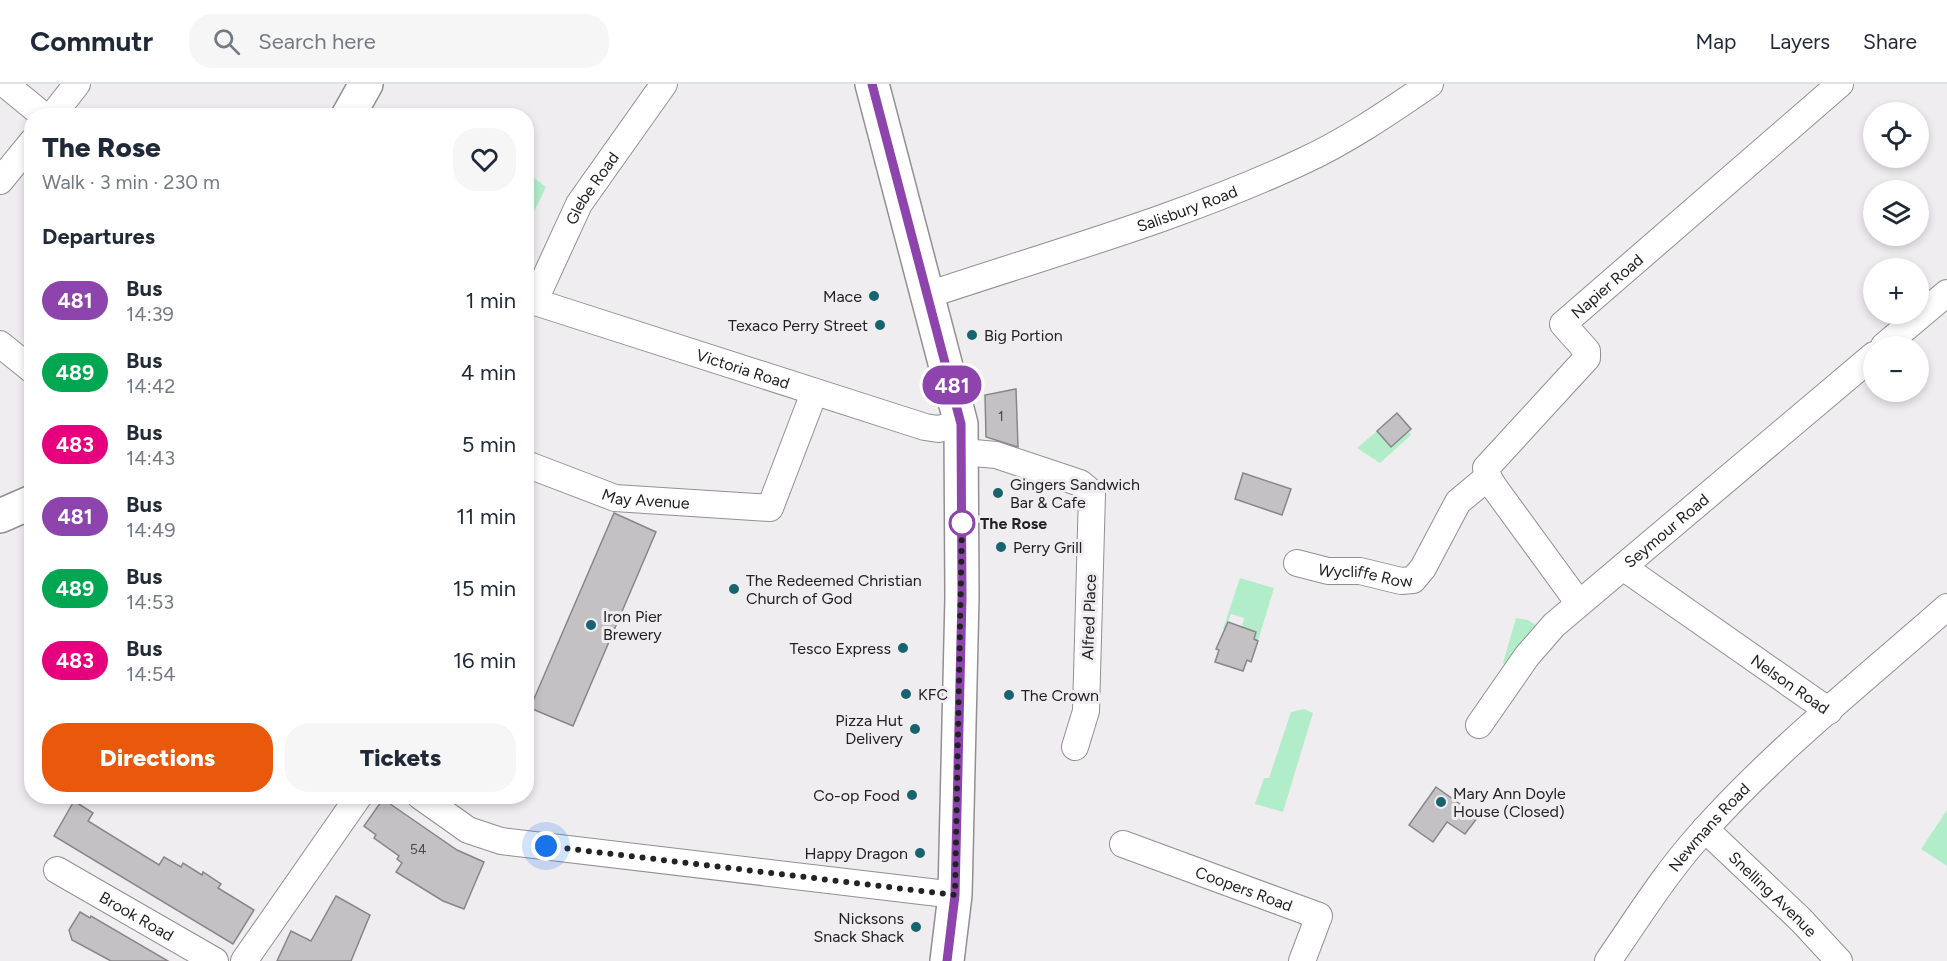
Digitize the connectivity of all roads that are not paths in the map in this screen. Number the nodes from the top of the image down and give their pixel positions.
1 (5, 84) edge
2 (77, 84) edge
3 (366, 84) edge
4 (664, 84) edge
5 (872, 84) edge
6 (1430, 84) edge
7 (1840, 84) edge
8 (34, 108) edge
9 (58, 108) edge
10 (352, 108) edge
11 (24, 152) edge
12 (0, 181) edge
13 (534, 292) edge
14 (1947, 293) edge
15 (928, 295) junction
16 (534, 301) edge
17 (1896, 336) edge
18 (0, 344) edge
19 (24, 364) edge
20 (1863, 364) edge
21 (814, 393) junction
22 (962, 438) junction
23 (534, 467) edge
24 (1488, 477) junction
25 (24, 506) edge
26 (0, 516) edge
27 (1297, 563) dead end
28 (1623, 567) junction
29 (1578, 602) junction
30 (1947, 607) edge
31 (1829, 711) junction
32 (1479, 725) dead end
33 (1075, 747) dead end
34 (352, 804) edge
35 (431, 804) edge
36 (1705, 829) junction
37 (1123, 844) dead end
38 (57, 870) dead end
39 (955, 895) junction
40 (215, 961) edge
41 (244, 961) edge
42 (947, 961) edge
43 (1302, 961) edge
44 (1608, 961) edge
45 (1839, 961) edge

1 - 8 street
2 - 9 street
3 - 10 street
4 - 13 street, Glebe Road
5 - 15 street
6 - 15 street, Salisbury Road
7 - 24 street, Napier Road
11 - 12 street
14 - 17 street
15 - 22 street
16 - 21 street, Victoria Road
18 - 19 street
20 - 28 street, Seymour Road
21 - 22 street, Victoria Road
21 - 23 street, May Avenue
22 - 33 street, Alfred Place
22 - 39 street
24 - 27 street, Wycliffe Row
24 - 29 street
25 - 26 street
28 - 29 street, Seymour Road
28 - 31 street, Nelson Road
29 - 32 street, Seymour Road
30 - 31 street, Nelson Road
31 - 36 street, Newmans Road
34 - 41 street
35 - 39 street
36 - 44 street, Newmans Road
36 - 45 street, Snelling Avenue
37 - 43 street, Coopers Road
38 - 40 street, Brook Road
39 - 42 street

